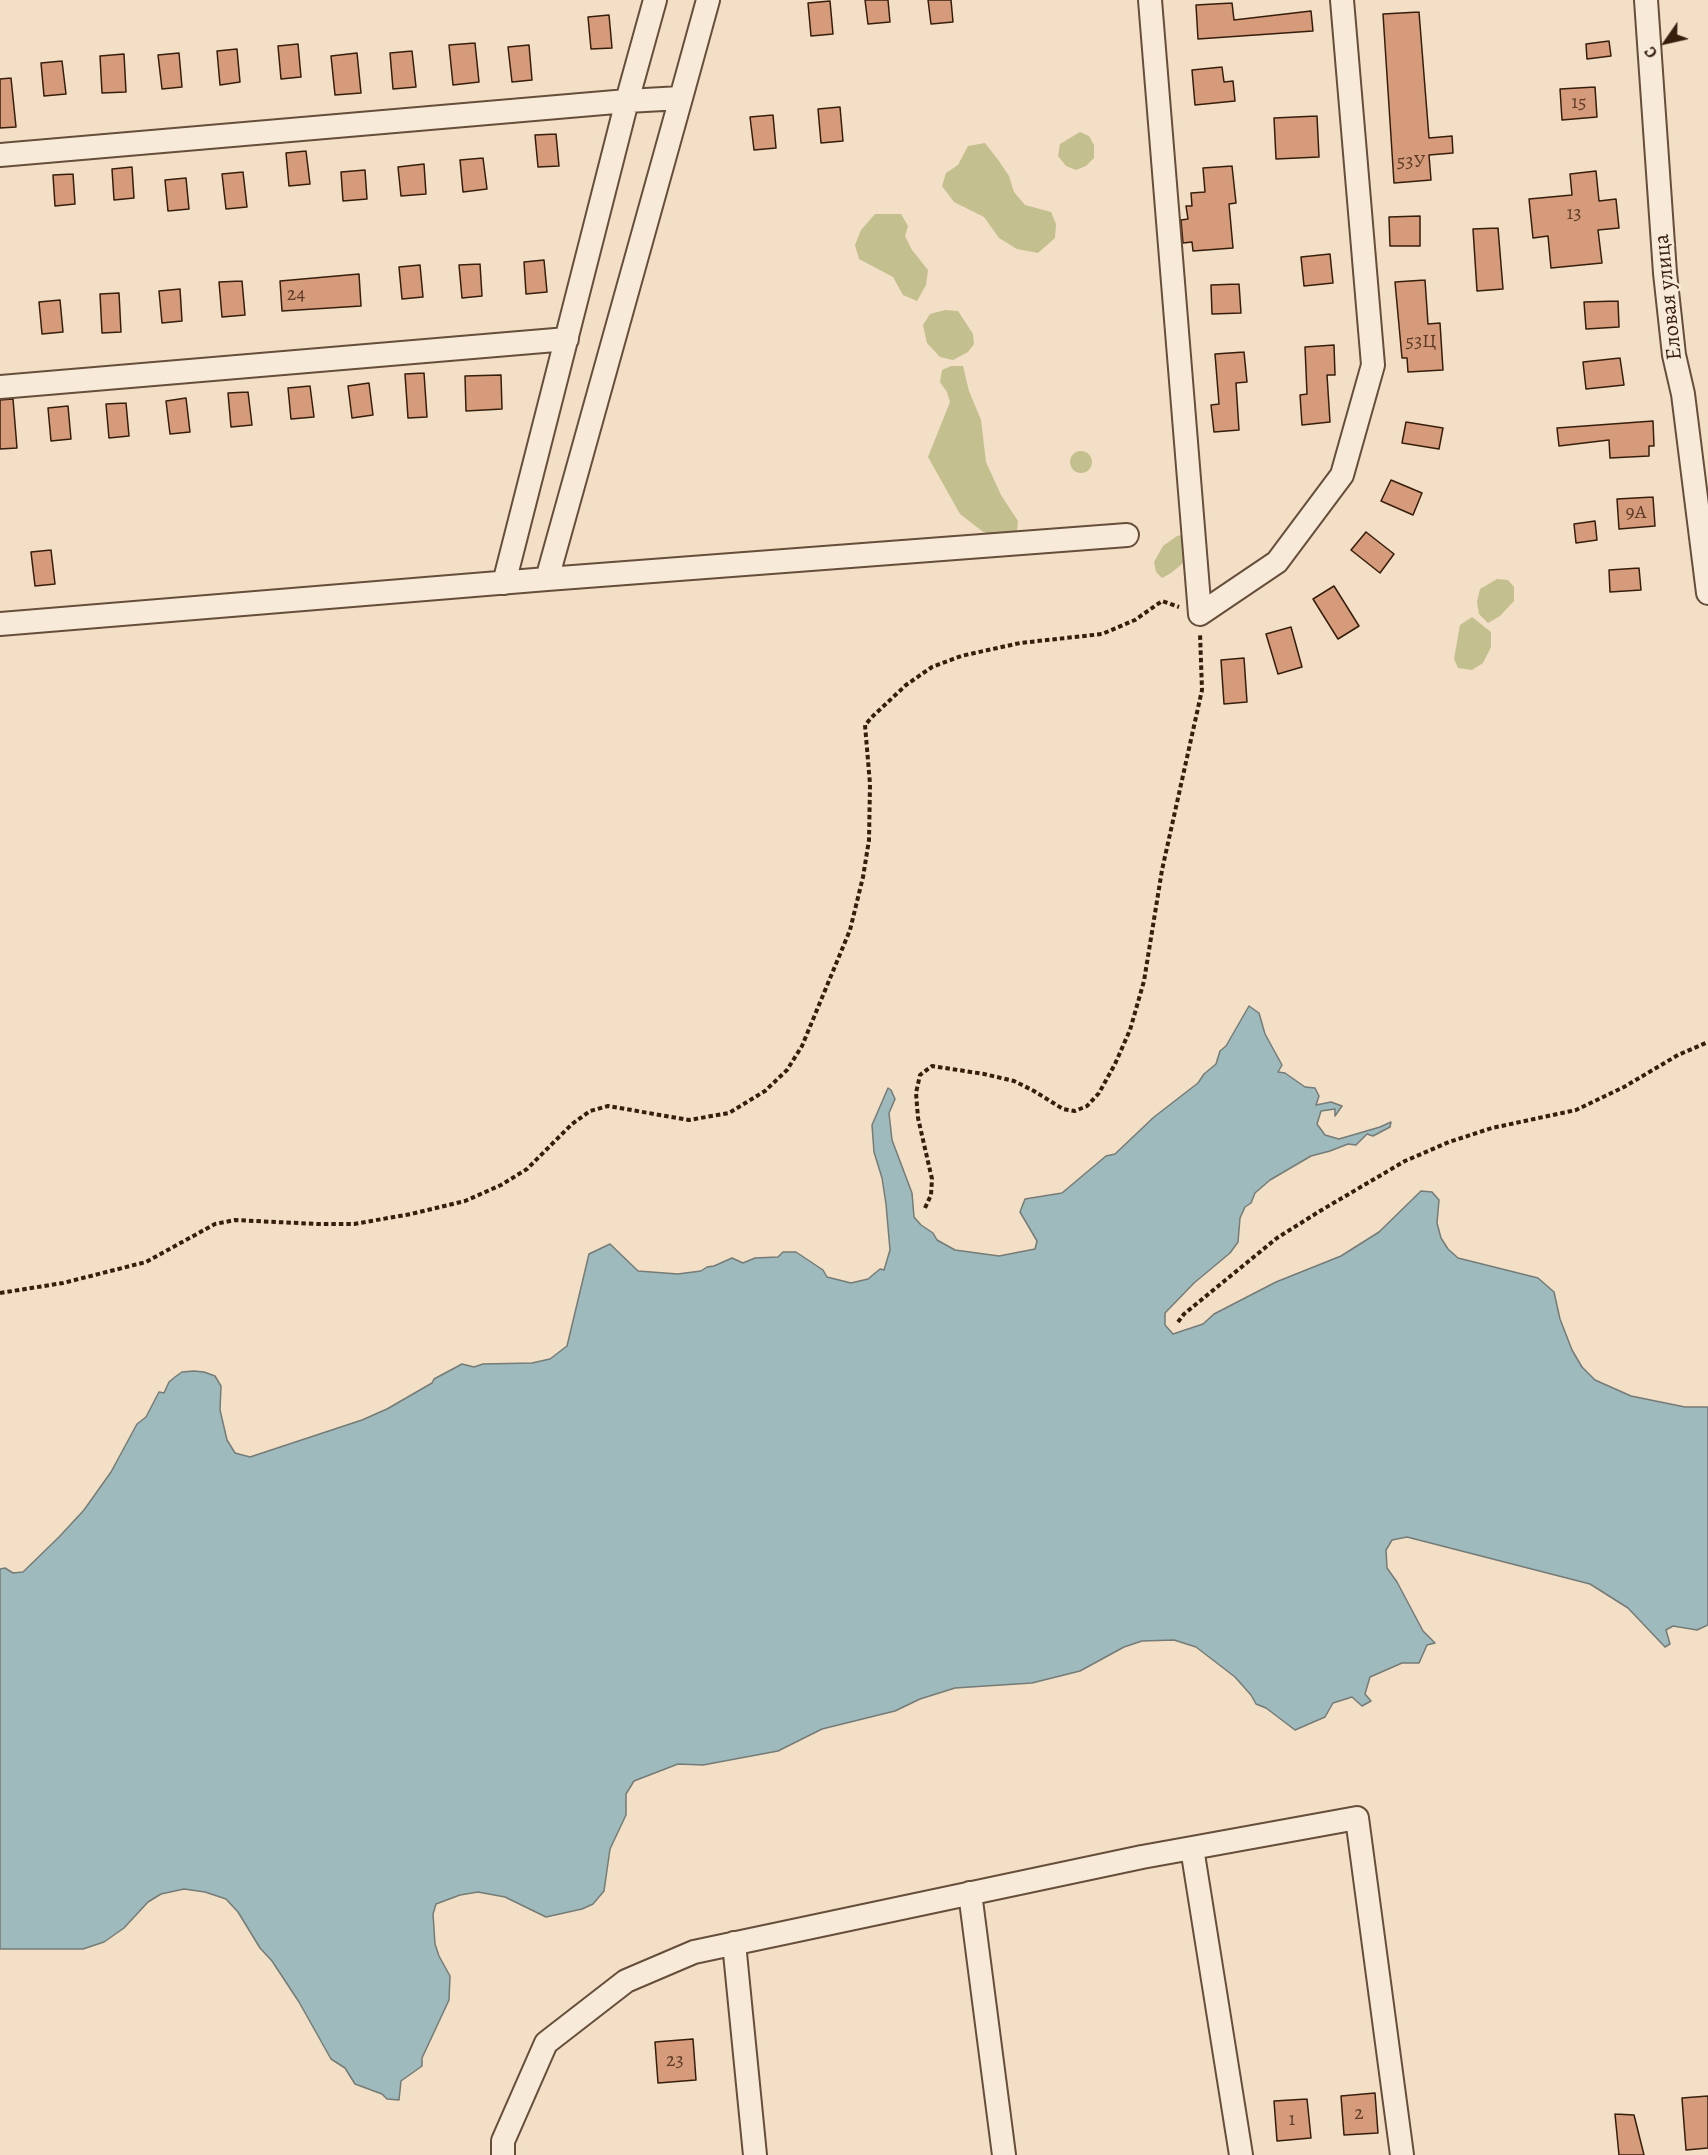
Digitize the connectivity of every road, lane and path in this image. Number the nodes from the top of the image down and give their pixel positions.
1 (656, 0) edge
2 (708, 0) edge
3 (1150, 0) edge
4 (1342, 0) edge
5 (1646, 0) edge
6 (681, 98) junction
7 (627, 102) junction
8 (0, 155) edge
9 (567, 339) junction
10 (0, 387) edge
11 (1127, 535) dead end
12 (1705, 548) edge
13 (547, 579) junction
14 (504, 583) junction
15 (1708, 593) edge
16 (1200, 614) junction
17 (0, 624) edge
18 (1708, 1042) edge
19 (925, 1208) dead end
20 (0, 1293) edge
21 (1178, 1322) dead end
22 (1191, 1848) junction
23 (970, 1893) junction
24 (734, 1943) junction
25 (503, 2155) edge
26 (755, 2155) edge
27 (1004, 2155) edge
28 (1241, 2155) edge
29 (1402, 2155) edge

1 - 7 street
2 - 6 street
3 - 16 street
4 - 16 street
5 - 12 street, Еловая улица
6 - 7 street
6 - 13 street
7 - 8 street
7 - 9 street
9 - 10 street
9 - 14 street
11 - 13 street
12 - 15 street, Еловая улица
13 - 14 street
14 - 17 street
16 - 19 path
16 - 20 path
18 - 21 path
22 - 23 street
22 - 28 street
22 - 29 street
23 - 24 street
23 - 27 street
24 - 25 street
24 - 26 street

